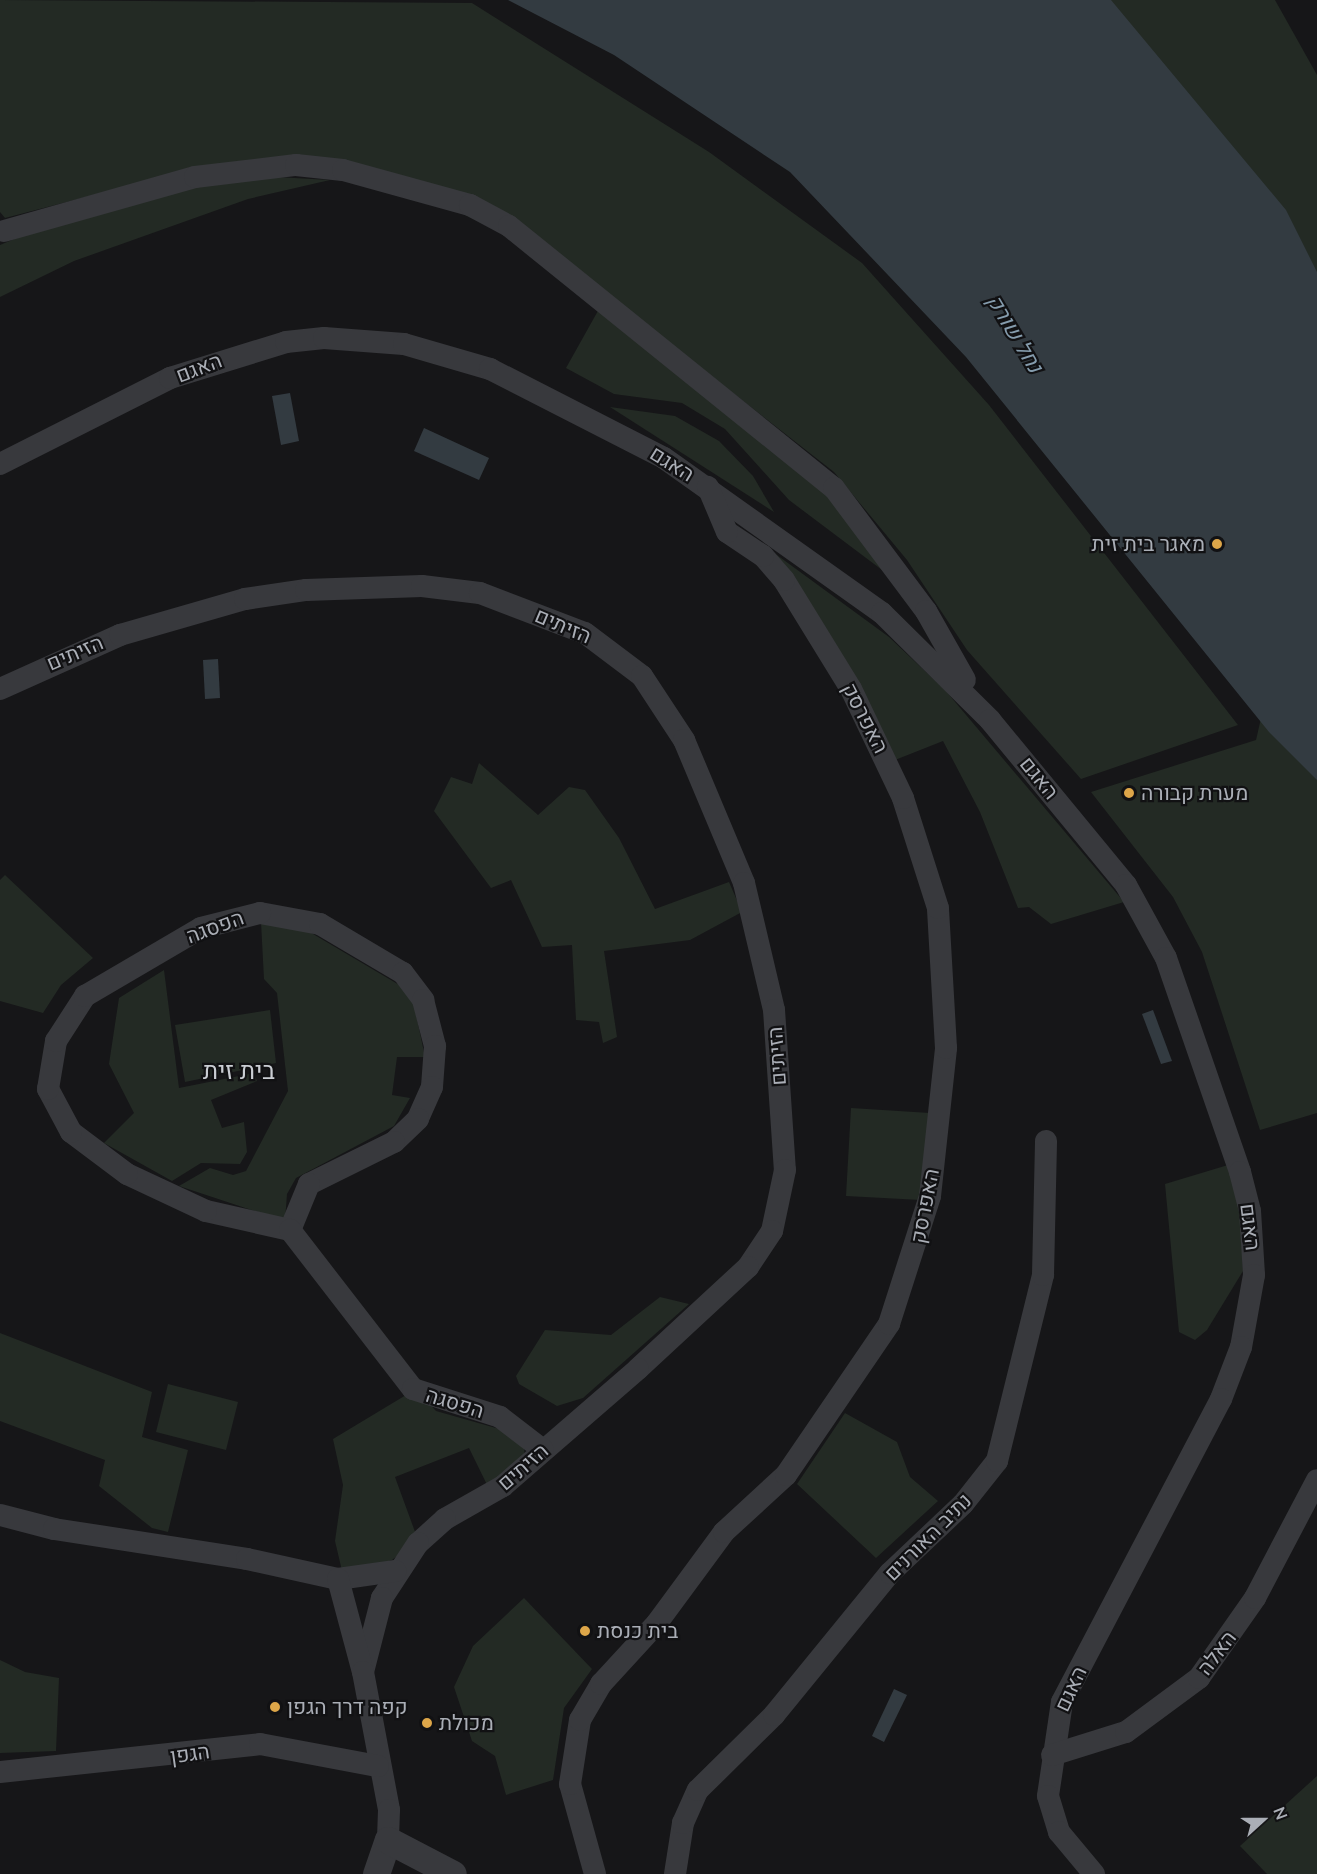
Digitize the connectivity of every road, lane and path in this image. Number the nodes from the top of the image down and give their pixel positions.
1 (4, 231) dead end
2 (0, 464) edge
3 (708, 487) junction
4 (0, 688) edge
5 (973, 701) junction
6 (1046, 1141) dead end
7 (290, 1230) junction
8 (543, 1450) junction
9 (1317, 1480) edge
10 (0, 1515) edge
11 (395, 1571) junction
12 (338, 1579) junction
13 (363, 1672) junction
14 (1052, 1755) junction
15 (378, 1766) junction
16 (0, 1772) edge
17 (380, 1863) edge
18 (453, 1874) edge
19 (596, 1874) edge
20 (675, 1874) edge
21 (1094, 1874) edge

1 - 5 street
2 - 3 street, האגם
3 - 5 street, האגם
3 - 19 street, האפרסק
4 - 8 street, הזיתים
5 - 14 street, האגם
6 - 20 street, נתיב האורנים
7 - 7 street, הפסגה
7 - 8 street, הפסגה
8 - 11 street, הזיתים
9 - 14 street, האלה
10 - 12 street
11 - 12 street
11 - 13 street, הזיתים
12 - 13 street
13 - 15 street
14 - 21 street, האגם
15 - 16 street, הגפן
15 - 17 street
17 - 18 street

